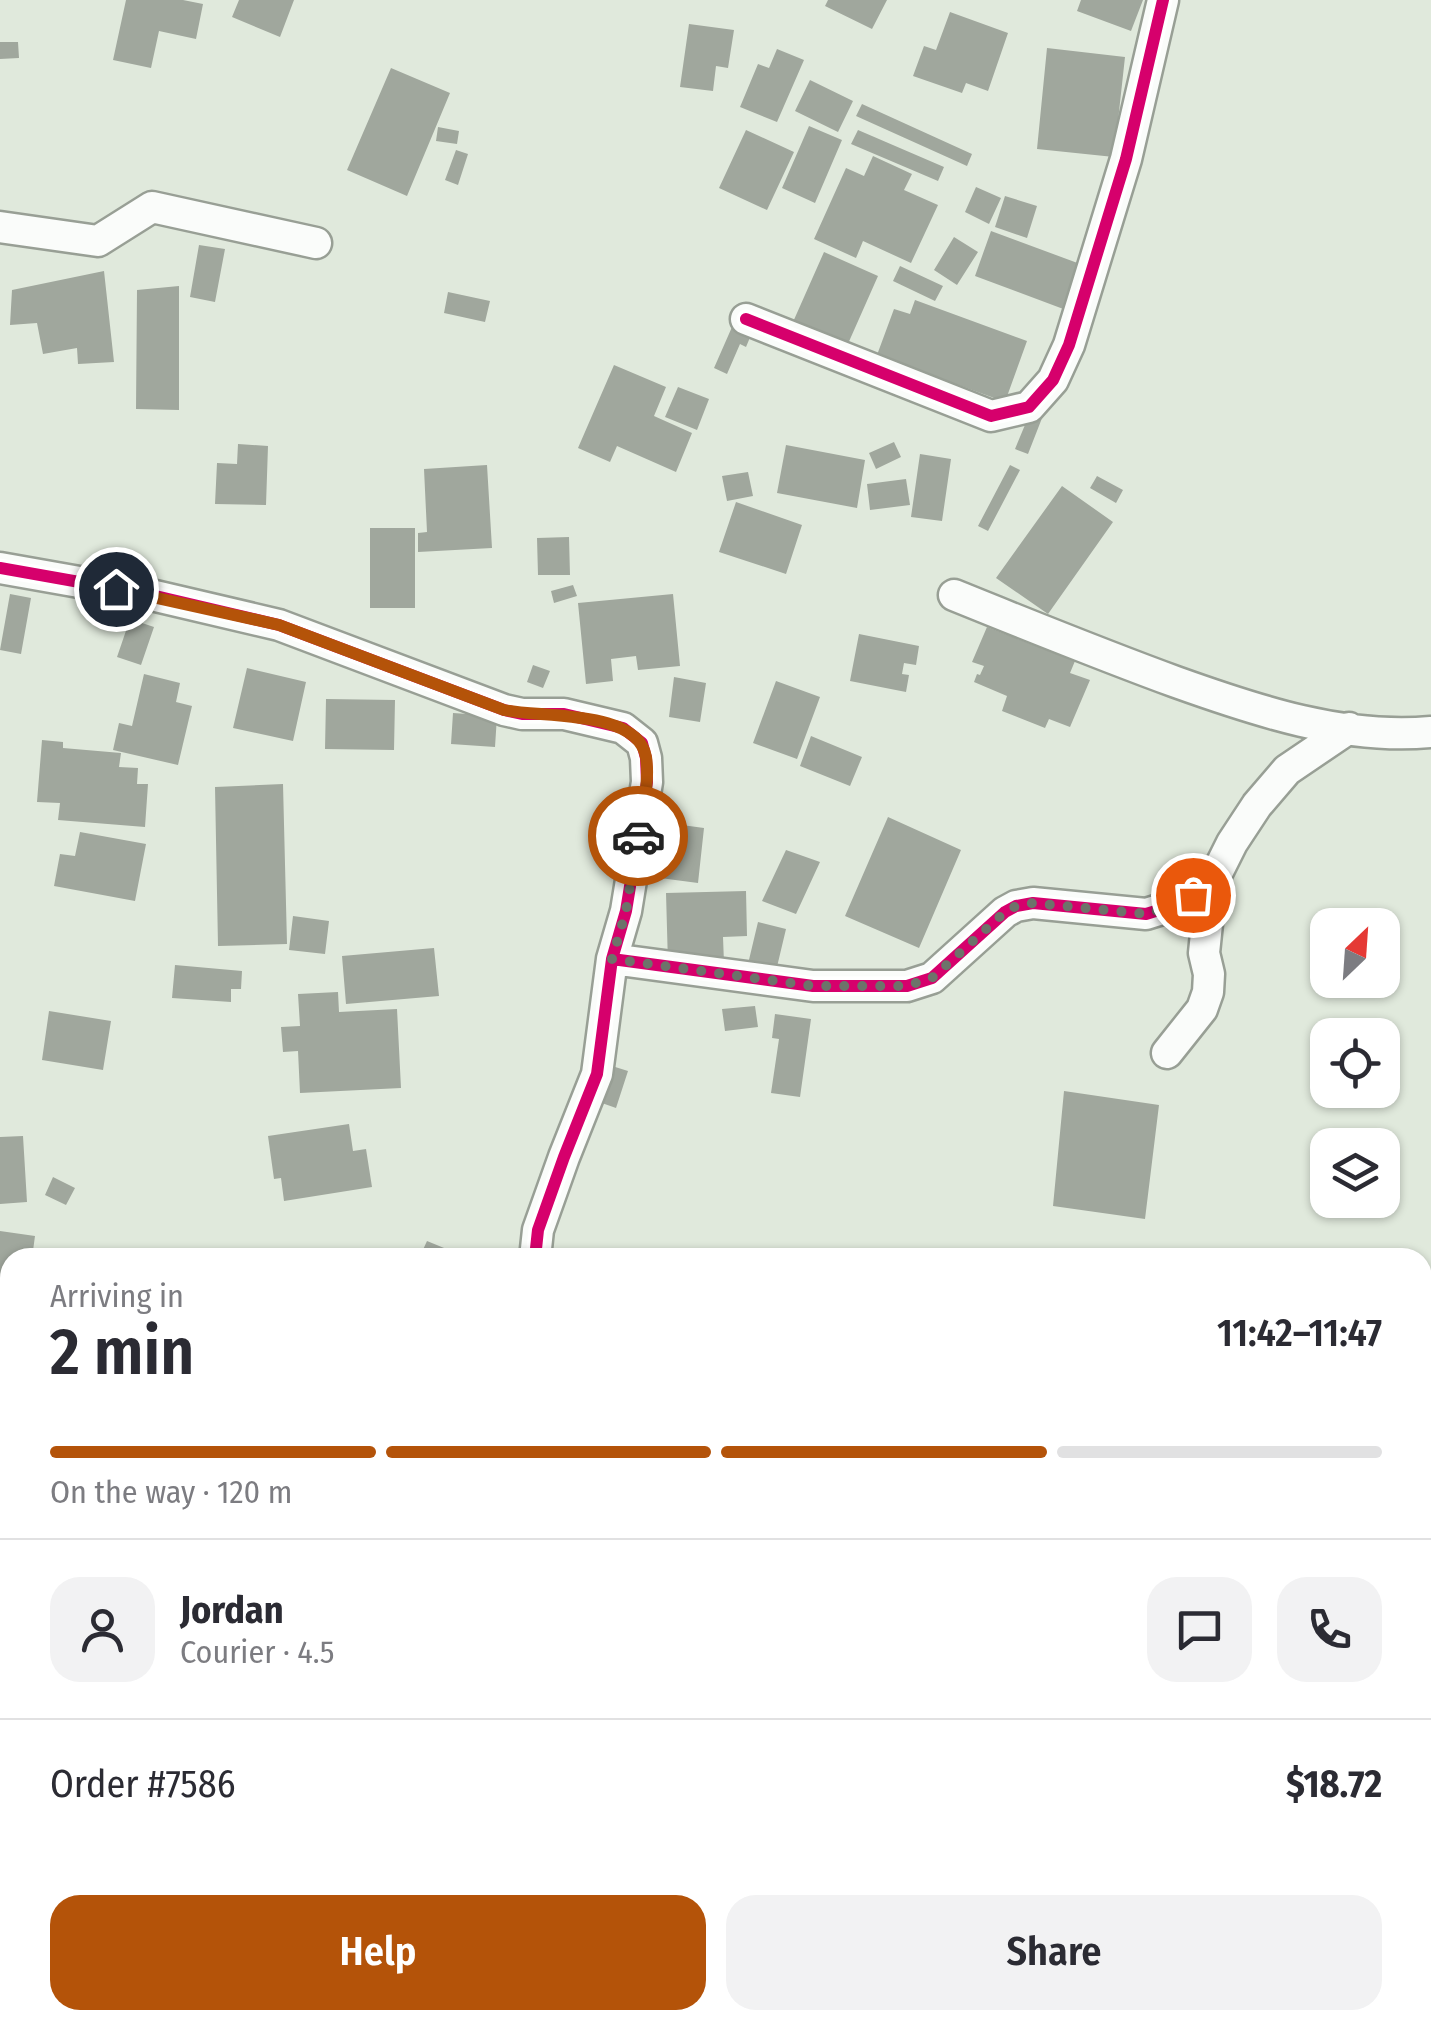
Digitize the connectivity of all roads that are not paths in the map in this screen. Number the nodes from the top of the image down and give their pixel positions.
1 (1163, 0) edge
2 (0, 227) edge
3 (316, 243) dead end
4 (746, 319) dead end
5 (0, 568) edge
6 (954, 596) dead end
7 (1349, 728) junction
8 (1431, 732) edge
9 (1211, 884) junction
10 (612, 959) junction
11 (1167, 1053) dead end
12 (536, 1248) edge

1 - 4 street
2 - 3 street
5 - 10 street
6 - 7 street
7 - 8 street
7 - 9 street
9 - 10 street
9 - 11 street
10 - 12 street

